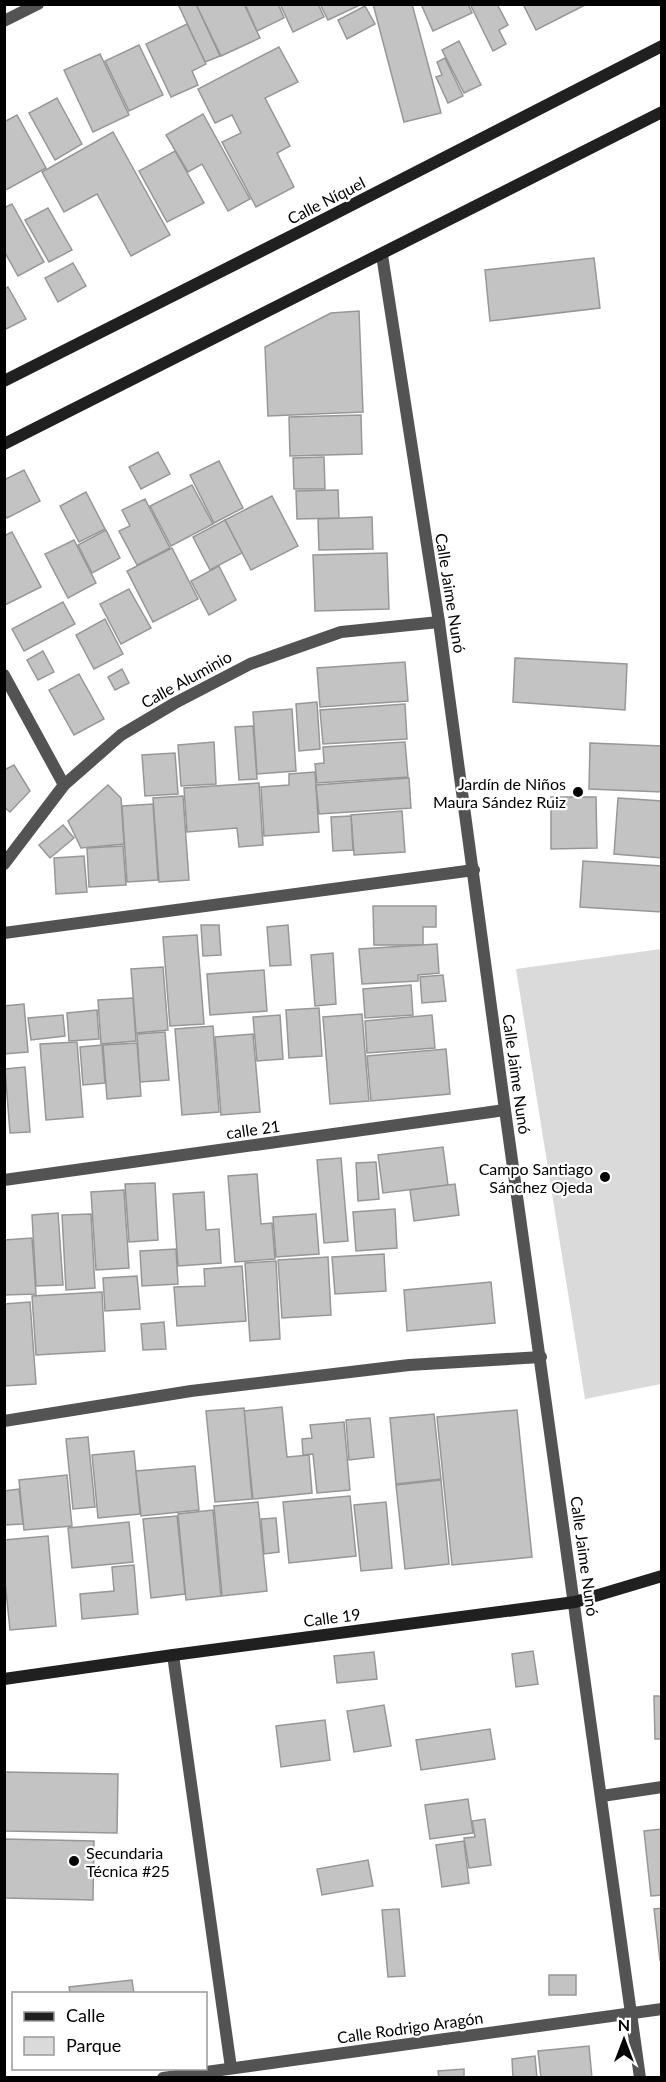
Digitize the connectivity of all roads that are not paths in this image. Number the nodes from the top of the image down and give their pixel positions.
1 (38, 4) edge
2 (4, 21) edge
3 (662, 46) edge
4 (662, 112) edge
5 (382, 255) junction
6 (4, 381) edge
7 (4, 444) edge
8 (439, 622) junction
9 (4, 675) edge
10 (64, 785) junction
11 (4, 864) edge
12 (474, 870) junction
13 (4, 933) edge
14 (505, 1110) junction
15 (4, 1180) edge
16 (541, 1357) junction
17 (4, 1421) edge
18 (662, 1576) edge
19 (575, 1602) junction
20 (173, 1655) junction
21 (4, 1679) edge
22 (662, 1787) edge
23 (602, 1796) junction
24 (662, 2009) edge
25 (631, 2013) junction
26 (231, 2068) junction
27 (163, 2078) edge
28 (640, 2078) edge

1 - 2 street
3 - 6 street, Calle Níquel
4 - 5 street
5 - 7 street
5 - 8 street, Calle Jaime Nunó
8 - 10 street, Calle Aluminio
8 - 12 street, Calle Jaime Nunó
9 - 10 street
10 - 11 street, Calle Aluminio
12 - 13 street
12 - 14 street, Calle Jaime Nunó
14 - 15 street, calle 21
14 - 16 street, Calle Jaime Nunó
16 - 17 street
16 - 19 street, Calle Jaime Nunó
18 - 19 street, Calle 19
19 - 20 street, Calle 19
19 - 23 street, Calle Jaime Nunó
20 - 21 street, Calle 19
20 - 26 street
22 - 23 street
23 - 25 street, Calle Jaime Nunó
24 - 25 street, Calle Rodrigo Aragón
25 - 26 street, Calle Rodrigo Aragón
25 - 28 street, Calle Jaime Nunó
26 - 27 street, Calle Rodrigo Aragón

